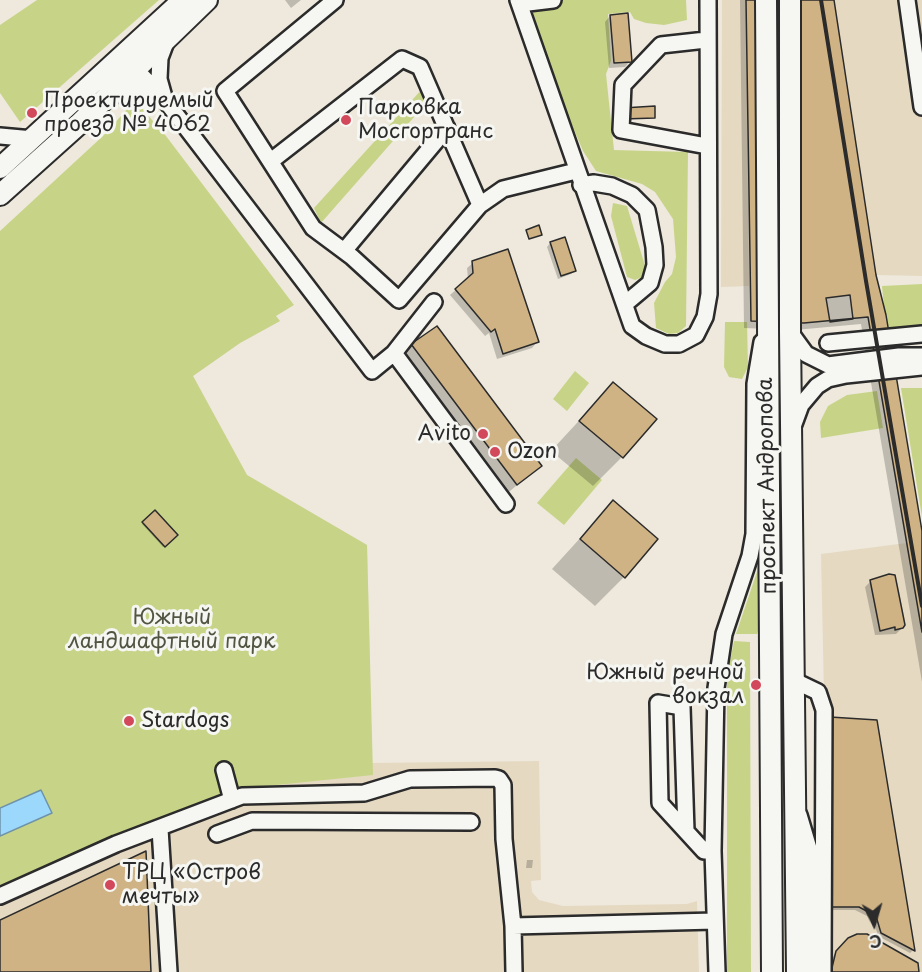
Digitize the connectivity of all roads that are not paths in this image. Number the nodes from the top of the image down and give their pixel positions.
1 (183, 0) edge
2 (207, 0) edge
3 (335, 0) edge
4 (553, 0) edge
5 (708, 0) edge
6 (766, 0) edge
7 (790, 0) edge
8 (907, 0) edge
9 (519, 2) edge
10 (167, 38) junction
11 (706, 40) junction
12 (132, 72) junction
13 (102, 75) junction
14 (107, 98) junction
15 (165, 100) junction
16 (922, 107) edge
17 (447, 129) junction
18 (0, 136) edge
19 (33, 139) junction
20 (707, 146) junction
21 (271, 161) junction
22 (0, 168) edge
23 (579, 178) junction
24 (0, 195) edge
25 (480, 205) junction
26 (344, 251) junction
27 (770, 294) junction
28 (434, 302) dead end
29 (625, 304) junction
30 (790, 332) junction
31 (922, 334) edge
32 (828, 343) dead end
33 (394, 353) junction
34 (922, 356) edge
35 (922, 367) edge
36 (900, 368) junction
37 (791, 432) junction
38 (506, 504) dead end
39 (795, 681) junction
40 (224, 770) dead end
41 (232, 800) junction
42 (797, 808) junction
43 (471, 822) dead end
44 (160, 829) junction
45 (686, 831) junction
46 (217, 834) dead end
47 (713, 851) junction
48 (0, 896) edge
49 (715, 921) junction
50 (513, 926) junction
51 (169, 972) edge
52 (514, 972) edge
53 (717, 972) edge
54 (772, 972) edge
55 (797, 972) edge
56 (810, 972) edge
57 (823, 972) edge

1 - 13 main road
2 - 10 main road
3 - 21 street
4 - 9 street
5 - 11 street
6 - 27 main road, проспект Андропова
7 - 30 main road, проспект Андропова
8 - 16 street
9 - 23 street
10 - 12 main road
10 - 15 street
11 - 20 street
11 - 20 street
12 - 13 street
12 - 14 main road
12 - 15 street
13 - 19 main road
14 - 15 street
14 - 24 main road
15 - 33 street
17 - 21 street
17 - 25 street
17 - 26 street
18 - 19 street
19 - 22 main road
20 - 29 street
21 - 26 street
23 - 25 street
23 - 29 street
23 - 29 street
25 - 26 street
27 - 47 street
27 - 54 main road, проспект Андропова
28 - 33 street
30 - 34 street
30 - 37 main road, проспект Андропова
31 - 32 street
33 - 38 street
34 - 36 street
35 - 36 street
36 - 37 street
37 - 39 main road, проспект Андропова
39 - 42 main road, проспект Андропова
39 - 57 street
40 - 41 street
41 - 44 street
41 - 50 street
42 - 55 main road, проспект Андропова
42 - 56 street
43 - 46 street
44 - 48 street
44 - 51 street
45 - 45 street
45 - 47 street
47 - 49 street
49 - 50 street
49 - 53 street
50 - 52 street

